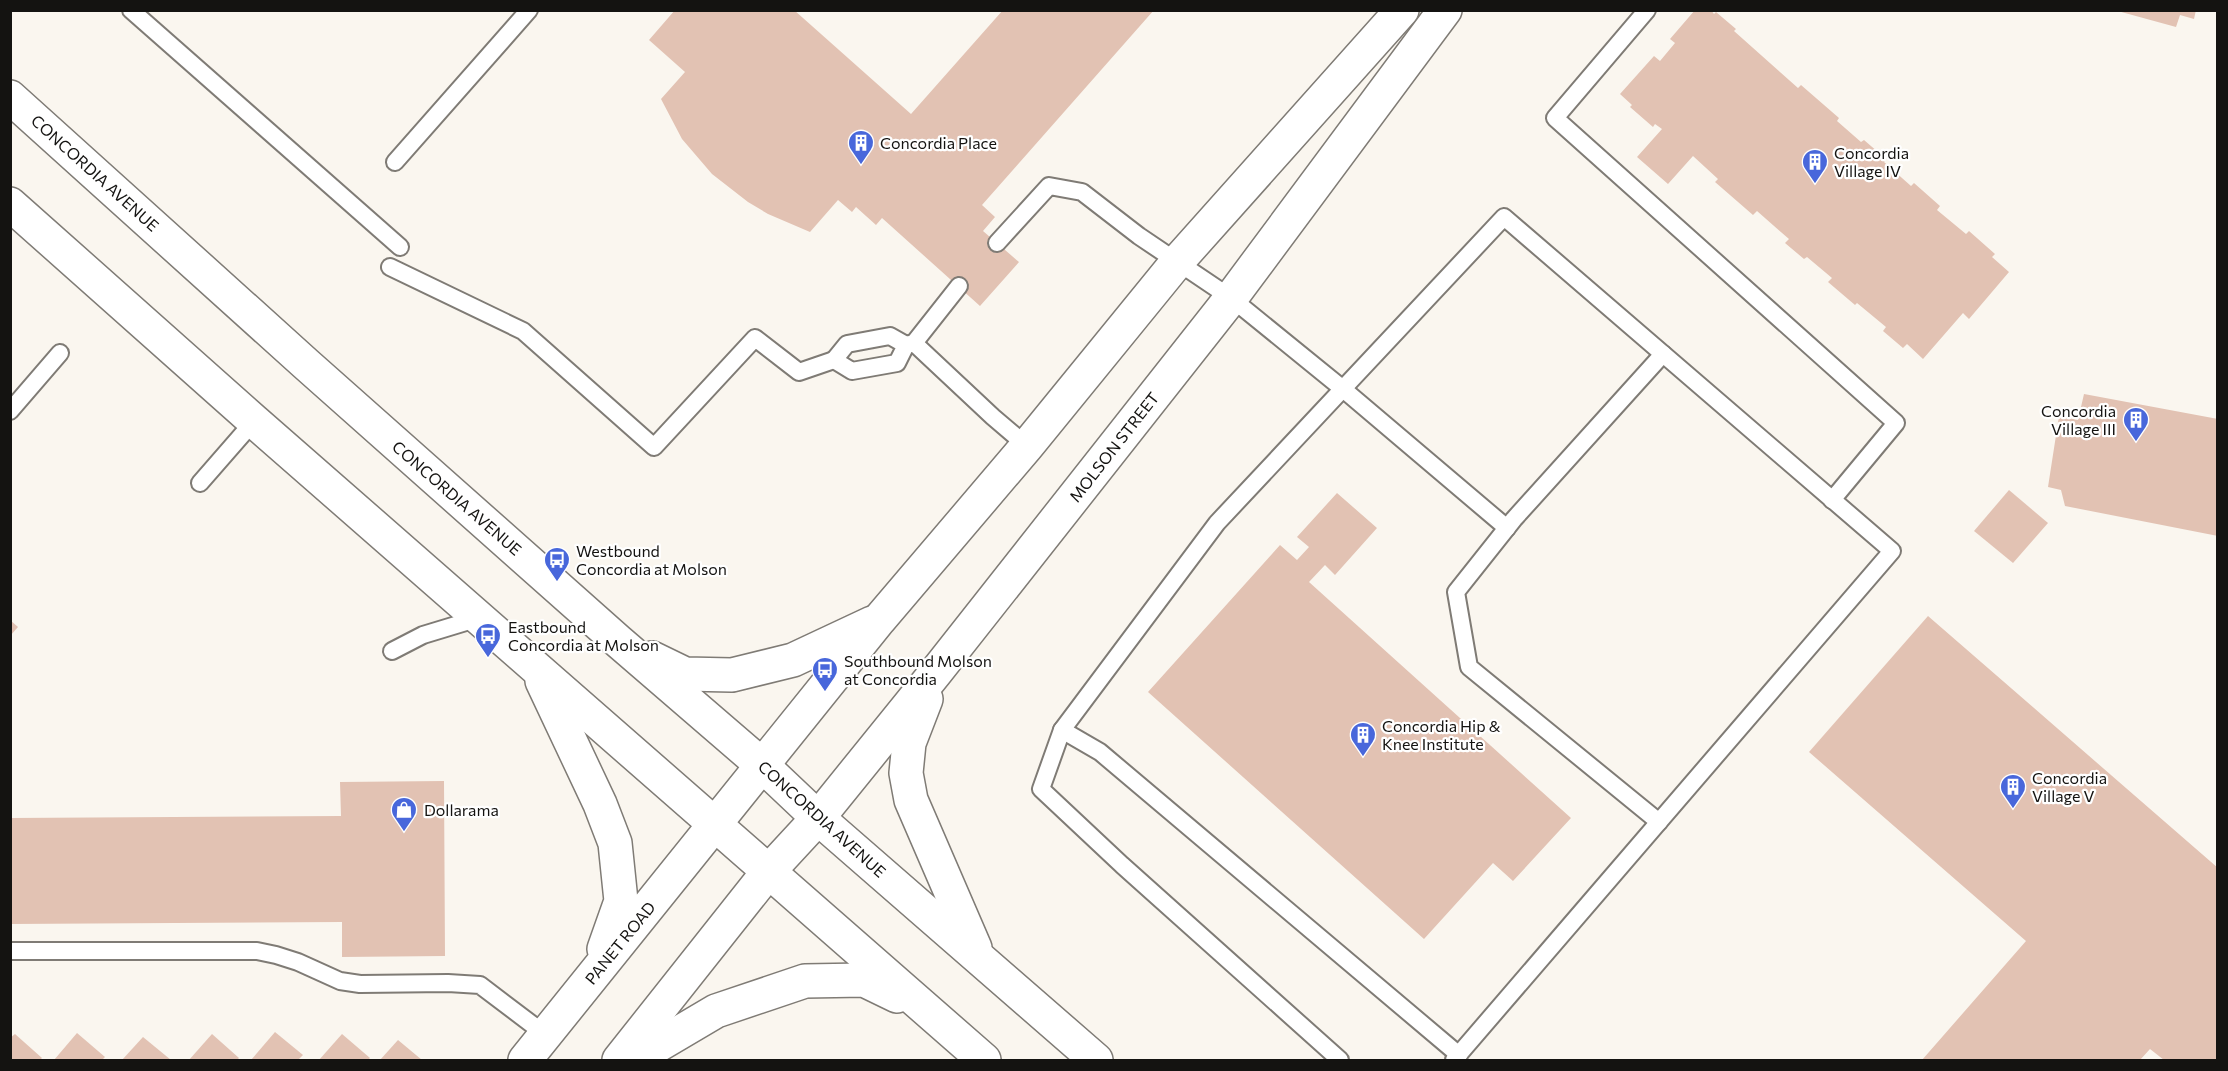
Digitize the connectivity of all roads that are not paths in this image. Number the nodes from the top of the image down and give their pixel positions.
1 (132, 10) edge
2 (529, 10) edge
3 (1402, 10) edge
4 (1445, 10) edge
5 (1647, 10) edge
6 (10, 97) edge
7 (395, 162) dead end
8 (10, 204) edge
9 (997, 243) dead end
10 (400, 247) dead end
11 (1178, 262) junction
12 (390, 267) dead end
13 (959, 286) dead end
14 (1231, 298) junction
15 (910, 344) junction
16 (60, 353) dead end
17 (1663, 354) junction
18 (834, 360) junction
19 (1343, 389) junction
20 (10, 411) edge
21 (254, 422) junction
22 (1027, 446) junction
23 (200, 483) dead end
24 (1832, 500) junction
25 (1507, 528) junction
26 (479, 618) junction
27 (879, 620) junction
28 (618, 641) junction
29 (392, 651) dead end
30 (537, 668) junction
31 (936, 672) junction
32 (1062, 730) junction
33 (763, 766) junction
34 (818, 818) junction
35 (1659, 822) junction
36 (715, 825) junction
37 (768, 872) junction
38 (10, 951) edge
39 (980, 958) junction
40 (594, 975) junction
41 (924, 1008) junction
42 (546, 1035) junction
43 (1457, 1058) edge
44 (525, 1060) edge
45 (619, 1060) edge
46 (633, 1060) edge
47 (984, 1060) edge
48 (1096, 1060) edge
49 (1340, 1060) edge

1 - 10 lane
2 - 7 lane
3 - 11 main road
4 - 14 main road, MOLSON STREET
5 - 24 lane
6 - 28 main road, CONCORDIA AVENUE
8 - 21 main road
9 - 11 lane
11 - 14 lane
11 - 22 main road
12 - 18 lane
13 - 15 lane
14 - 19 lane
14 - 31 main road, MOLSON STREET
15 - 18 lane
15 - 18 lane
15 - 22 lane
16 - 20 lane
17 - 19 lane
17 - 24 lane
17 - 25 lane
19 - 25 lane
19 - 32 lane
21 - 23 lane
21 - 26 main road
22 - 27 main road
24 - 35 lane
25 - 35 lane
26 - 29 lane
26 - 30 main road
27 - 28 main road
27 - 33 main road
28 - 33 main road, CONCORDIA AVENUE
30 - 36 main road
30 - 40 main road
31 - 34 main road, MOLSON STREET
31 - 39 main road
32 - 43 lane
32 - 49 lane
33 - 34 main road, CONCORDIA AVENUE
33 - 36 main road
34 - 37 main road, MOLSON STREET
34 - 39 main road, CONCORDIA AVENUE
35 - 43 lane
36 - 37 main road
36 - 40 main road, PANET ROAD
37 - 41 main road
37 - 45 main road
38 - 42 lane
39 - 48 main road, CONCORDIA AVENUE
40 - 42 main road, PANET ROAD
41 - 46 main road
41 - 47 main road
42 - 44 main road, PANET ROAD

